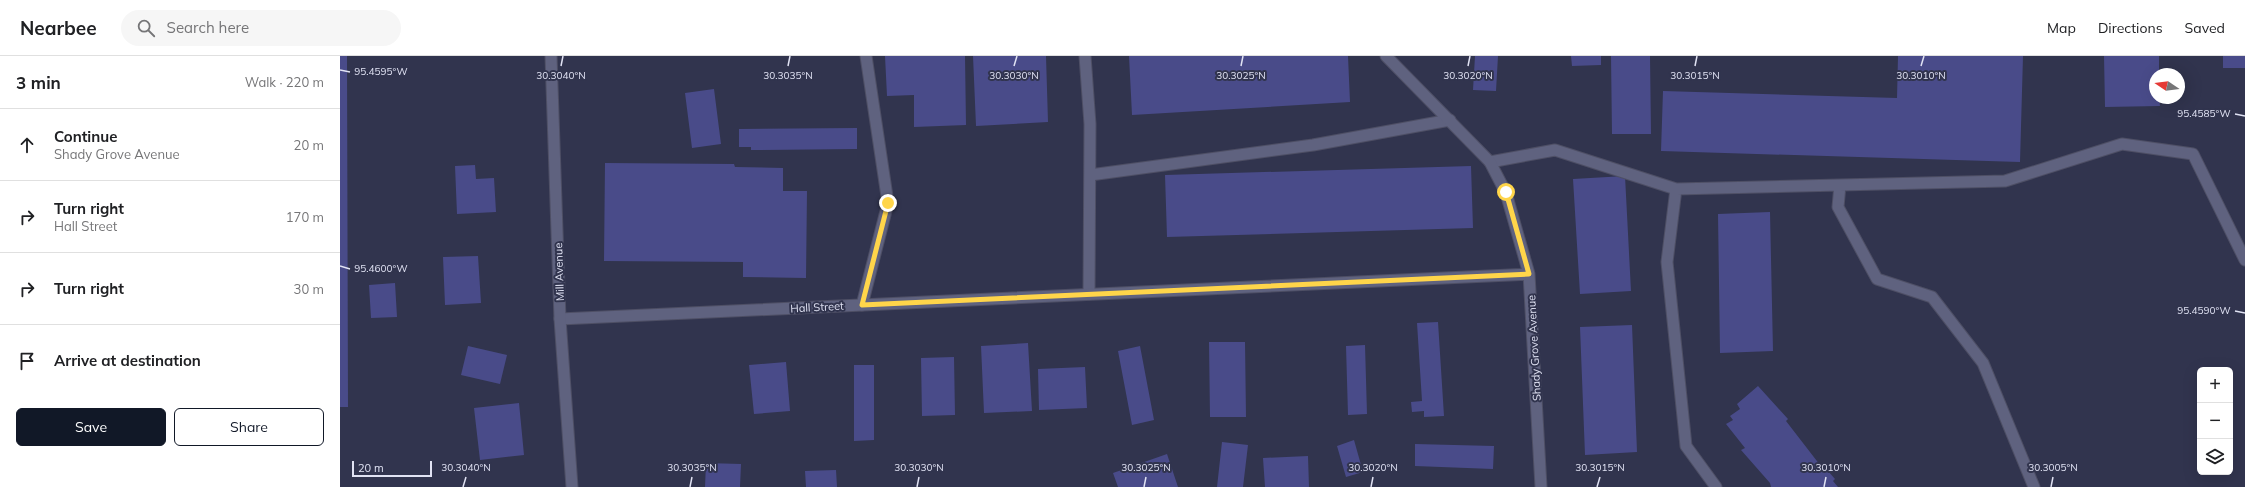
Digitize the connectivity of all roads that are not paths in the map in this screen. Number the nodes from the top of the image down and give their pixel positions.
1 (551, 56) edge
2 (866, 56) edge
3 (1085, 56) edge
4 (1386, 56) edge
5 (1450, 120) junction
6 (1490, 162) junction
7 (1090, 176) junction
8 (1840, 185) junction
9 (1676, 189) junction
10 (2245, 260) edge
11 (1529, 274) junction
12 (1089, 294) junction
13 (862, 305) junction
14 (560, 319) junction
15 (572, 487) edge
16 (1541, 487) edge
17 (1716, 487) edge
18 (2034, 487) edge

1 - 14 street, Mill Avenue
2 - 13 street
3 - 7 street
4 - 5 street, Shady Grove Avenue
5 - 6 street, Shady Grove Avenue
5 - 7 street
6 - 9 street
6 - 11 street, Shady Grove Avenue
7 - 12 street
8 - 9 street
8 - 10 street
8 - 18 street
9 - 17 street
11 - 12 street, Hall Street
11 - 16 street, Shady Grove Avenue
12 - 13 street, Hall Street
13 - 14 street, Hall Street
14 - 15 street, Mill Avenue

